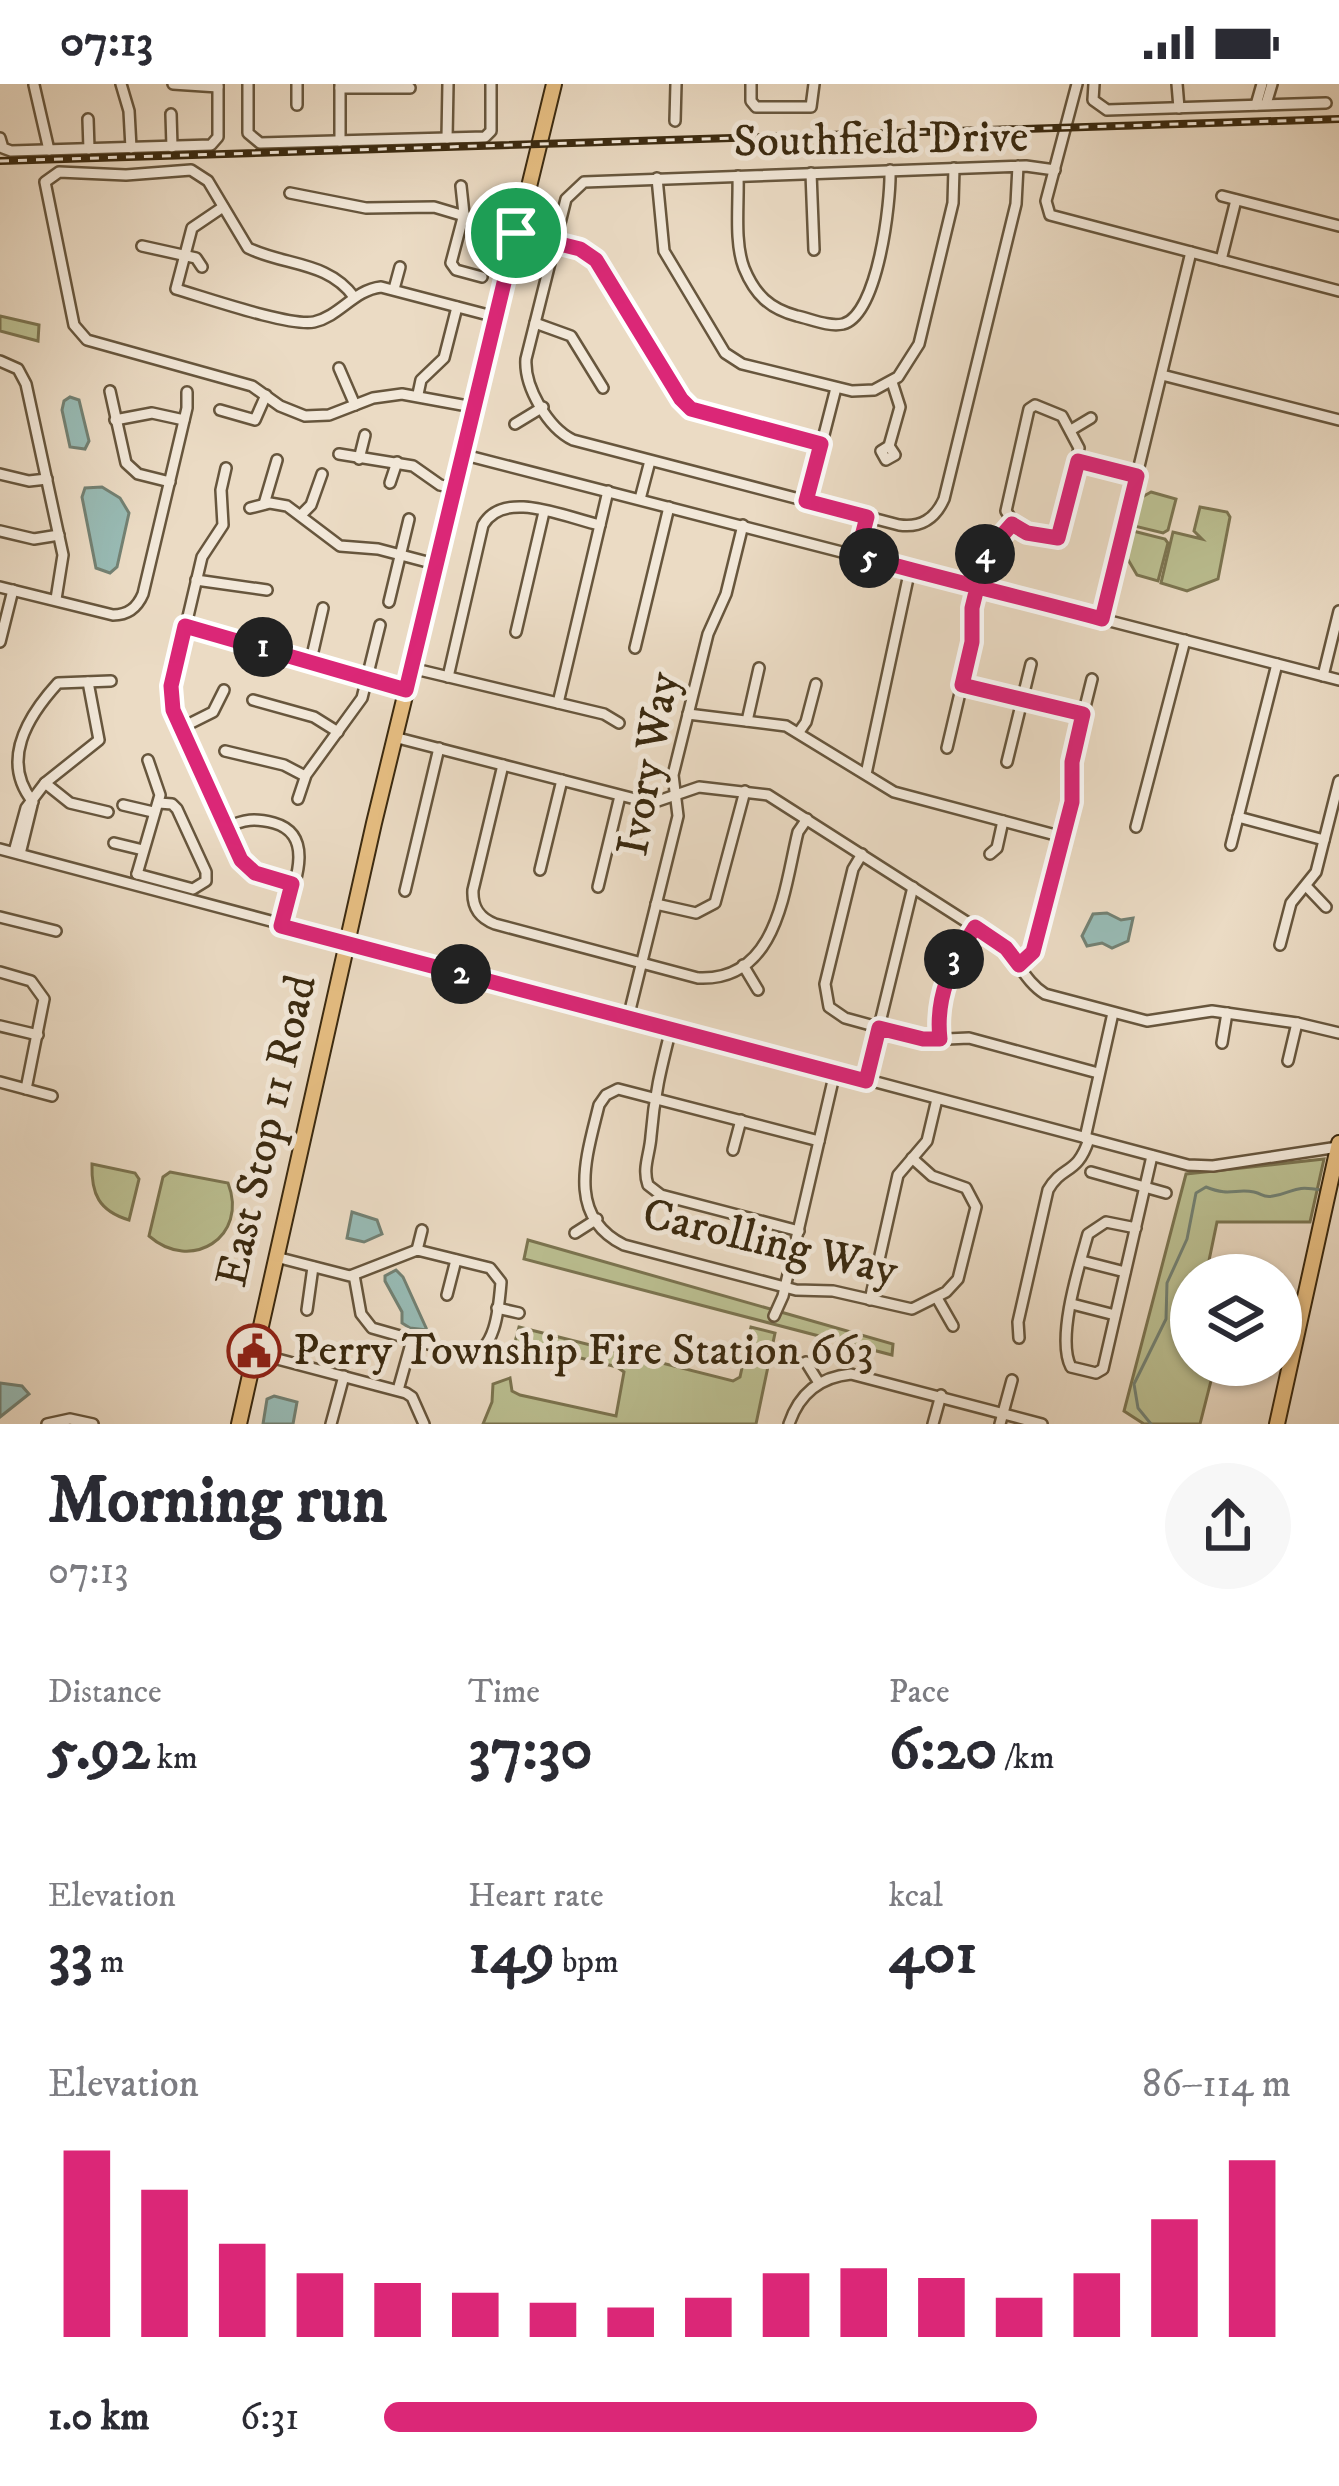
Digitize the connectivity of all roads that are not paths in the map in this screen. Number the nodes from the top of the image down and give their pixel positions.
1 (121, 84) edge
2 (172, 84) edge
3 (248, 84) edge
4 (297, 84) edge
5 (448, 84) edge
6 (491, 84) edge
7 (554, 84) edge
8 (676, 84) edge
9 (751, 84) edge
10 (814, 84) edge
11 (1077, 84) edge
12 (1178, 84) edge
13 (1262, 84) edge
14 (1272, 84) edge
15 (34, 86) edge
16 (218, 86) edge
17 (340, 86) edge
18 (1094, 86) edge
19 (410, 88) dead end
20 (1326, 103) dead end
21 (1261, 104) junction
22 (297, 105) dead end
23 (1179, 108) junction
24 (171, 114) dead end
25 (88, 119) dead end
26 (675, 121) dead end
27 (0, 138) edge
28 (447, 138) junction
29 (340, 141) junction
30 (172, 147) junction
31 (130, 148) junction
32 (89, 149) junction
33 (49, 150) junction
34 (1018, 166) junction
35 (954, 168) junction
36 (890, 170) junction
37 (1055, 170) junction
38 (811, 173) junction
39 (738, 176) junction
40 (657, 178) junction
41 (461, 186) dead end
42 (290, 194) dead end
43 (1222, 196) dead end
44 (1236, 200) junction
45 (223, 207) junction
46 (464, 214) junction
47 (1339, 226) edge
48 (516, 233) junction
49 (555, 243) junction
50 (142, 246) dead end
51 (814, 250) dead end
52 (1191, 252) junction
53 (184, 256) junction
54 (1221, 260) junction
55 (202, 267) dead end
56 (400, 267) dead end
57 (482, 277) dead end
58 (394, 290) junction
59 (1339, 290) edge
60 (354, 297) junction
61 (457, 307) junction
62 (496, 317) junction
63 (535, 323) junction
64 (0, 361) edge
65 (339, 368) dead end
66 (1162, 375) junction
67 (892, 382) junction
68 (603, 388) dead end
69 (836, 388) junction
70 (110, 391) dead end
71 (187, 392) dead end
72 (418, 394) junction
73 (266, 395) junction
74 (355, 405) junction
75 (473, 407) junction
76 (543, 407) junction
77 (220, 410) dead end
78 (1091, 418) dead end
79 (115, 420) junction
80 (184, 420) junction
81 (1339, 420) edge
82 (515, 424) dead end
83 (1071, 430) junction
84 (365, 435) dead end
85 (821, 444) junction
86 (890, 446) dead end
87 (339, 454) dead end
88 (461, 454) junction
89 (358, 459) junction
90 (277, 460) dead end
91 (397, 461) junction
92 (650, 461) junction
93 (1078, 461) junction
94 (226, 468) dead end
95 (0, 474) edge
96 (322, 474) dead end
97 (1137, 476) junction
98 (47, 479) junction
99 (170, 482) junction
100 (390, 483) dead end
101 (453, 488) junction
102 (608, 491) junction
103 (640, 499) junction
104 (806, 501) junction
105 (264, 504) junction
106 (669, 507) junction
107 (250, 508) dead end
108 (544, 512) junction
109 (301, 515) junction
110 (867, 517) junction
111 (409, 519) dead end
112 (1012, 524) junction
113 (600, 526) junction
114 (743, 526) junction
115 (0, 531) edge
116 (59, 535) junction
117 (400, 555) junction
118 (857, 555) junction
119 (435, 565) junction
120 (910, 569) junction
121 (196, 580) junction
122 (977, 586) junction
123 (0, 587) edge
124 (13, 590) junction
125 (267, 590) dead end
126 (56, 599) junction
127 (389, 602) dead end
128 (323, 608) dead end
129 (1339, 611) edge
130 (1102, 619) junction
131 (380, 625) dead end
132 (185, 626) junction
133 (516, 632) dead end
134 (1185, 640) junction
135 (0, 642) edge
136 (634, 648) dead end
137 (311, 660) junction
138 (1031, 664) dead end
139 (1277, 664) junction
140 (411, 668) junction
141 (759, 668) dead end
142 (1323, 676) junction
143 (448, 677) junction
144 (368, 679) junction
145 (1092, 679) dead end
146 (1339, 680) edge
147 (111, 681) dead end
148 (88, 682) junction
149 (816, 684) dead end
150 (962, 685) junction
151 (224, 689) dead end
152 (406, 690) junction
153 (253, 700) dead end
154 (1022, 700) junction
155 (558, 703) junction
156 (688, 714) junction
157 (1083, 714) junction
158 (747, 721) junction
159 (619, 723) dead end
160 (181, 728) junction
161 (338, 732) junction
162 (799, 733) junction
163 (394, 736) junction
164 (439, 748) junction
165 (947, 748) dead end
166 (225, 752) dead end
167 (148, 760) dead end
168 (1007, 762) dead end
169 (503, 765) junction
170 (866, 774) junction
171 (305, 776) junction
172 (562, 780) junction
173 (1339, 782) edge
174 (45, 783) junction
175 (746, 791) junction
176 (676, 794) junction
177 (620, 796) junction
178 (298, 799) dead end
179 (32, 803) junction
180 (123, 805) dead end
181 (156, 807) junction
182 (108, 812) dead end
183 (1238, 818) junction
184 (807, 819) junction
185 (1004, 821) junction
186 (226, 827) junction
187 (1136, 827) dead end
188 (1063, 837) junction
189 (1324, 840) junction
190 (114, 843) dead end
191 (1231, 845) dead end
192 (0, 849) edge
193 (142, 850) junction
194 (17, 853) junction
195 (862, 854) junction
196 (990, 854) dead end
197 (540, 870) dead end
198 (135, 879) junction
199 (292, 884) junction
200 (1307, 886) junction
201 (598, 887) dead end
202 (913, 887) junction
203 (405, 891) dead end
204 (656, 904) junction
205 (1326, 907) dead end
206 (0, 917) edge
207 (281, 926) junction
208 (975, 927) junction
209 (56, 931) dead end
210 (346, 943) junction
211 (1280, 945) dead end
212 (642, 963) junction
213 (743, 964) junction
214 (1019, 965) junction
215 (0, 972) edge
216 (758, 990) dead end
217 (1227, 1012) junction
218 (1113, 1013) junction
219 (628, 1018) junction
220 (1298, 1023) junction
221 (0, 1026) edge
222 (879, 1028) junction
223 (671, 1029) junction
224 (1339, 1033) edge
225 (38, 1035) junction
226 (940, 1039) junction
227 (1222, 1043) dead end
228 (1288, 1061) dead end
229 (835, 1072) junction
230 (1098, 1072) junction
231 (866, 1081) junction
232 (0, 1082) edge
233 (26, 1089) junction
234 (52, 1096) dead end
235 (654, 1097) junction
236 (937, 1099) junction
237 (741, 1120) junction
238 (1086, 1138) junction
239 (819, 1141) junction
240 (1338, 1145) edge
241 (733, 1150) dead end
242 (1152, 1156) junction
243 (912, 1158) junction
244 (1091, 1172) dead end
245 (1145, 1187) junction
246 (1166, 1192) dead end
247 (597, 1219) junction
248 (1136, 1228) junction
249 (422, 1229) dead end
250 (799, 1231) junction
251 (574, 1233) dead end
252 (417, 1250) junction
253 (276, 1257) junction
254 (456, 1259) junction
255 (1082, 1261) junction
256 (313, 1267) junction
257 (1125, 1271) junction
258 (354, 1275) junction
259 (785, 1288) junction
260 (447, 1294) dead end
261 (937, 1298) junction
262 (870, 1300) junction
263 (1072, 1304) junction
264 (497, 1308) junction
265 (308, 1310) dead end
266 (519, 1312) dead end
267 (1115, 1315) junction
268 (774, 1316) dead end
269 (953, 1326) dead end
270 (1019, 1338) dead end
271 (412, 1340) junction
272 (254, 1353) junction
273 (806, 1362) dead end
274 (344, 1376) junction
275 (1012, 1380) dead end
276 (819, 1383) junction
277 (398, 1390) junction
278 (941, 1395) junction
279 (1003, 1412) junction
280 (47, 1424) edge
281 (92, 1424) edge
282 (239, 1424) edge
283 (331, 1424) edge
284 (424, 1424) edge
285 (789, 1424) edge
286 (933, 1424) edge
287 (1000, 1424) edge
288 (1042, 1424) edge
289 (1277, 1424) edge

1 - 31 street
2 - 16 street
3 - 29 street
4 - 22 street
5 - 28 street
6 - 28 street
7 - 48 main road, East Stop 11 Road
8 - 26 street
9 - 10 street
11 - 18 street
11 - 37 street
12 - 23 street
13 - 21 street
14 - 21 street
15 - 33 street
16 - 30 street
17 - 19 street
17 - 29 street
18 - 23 street
20 - 21 street
21 - 23 street
24 - 30 street
25 - 32 street
27 - 33 street
28 - 29 street
30 - 31 street
31 - 32 street
32 - 33 street
34 - 35 street, Southfield Drive
34 - 37 street, Southfield Drive
34 - 110 street
35 - 36 street, Southfield Drive
35 - 67 street
36 - 38 street, Southfield Drive
36 - 39 street
37 - 52 street
38 - 39 street, Southfield Drive
38 - 51 street
39 - 40 street, Southfield Drive
40 - 49 street, Southfield Drive
40 - 69 street
41 - 46 street
42 - 46 street
43 - 44 street
44 - 47 street
44 - 54 street
45 - 53 street
45 - 60 street
45 - 73 street
46 - 48 street
46 - 57 street
48 - 49 street
48 - 62 main road, East Stop 11 Road
49 - 63 street
49 - 85 street
50 - 53 street
52 - 54 street
52 - 66 street
53 - 55 street
53 - 60 street
54 - 59 street
56 - 58 street
58 - 60 street
58 - 61 street
61 - 62 street
61 - 72 street
62 - 75 main road, East Stop 11 Road
63 - 68 street
63 - 76 street
64 - 98 street
65 - 74 street
66 - 81 street
66 - 97 street
67 - 69 street
67 - 86 street
69 - 85 street
70 - 79 street
71 - 80 street
72 - 74 street
72 - 75 street
73 - 74 street
73 - 77 street
75 - 88 main road, East Stop 11 Road
76 - 82 street
76 - 92 street
78 - 83 street
79 - 80 street
79 - 99 street
80 - 99 street
83 - 93 street
83 - 112 street
84 - 89 street
85 - 104 street
87 - 89 street
88 - 101 main road, East Stop 11 Road
88 - 102 street
89 - 91 street
90 - 105 street
91 - 100 street
91 - 101 street
92 - 103 street
92 - 104 street
93 - 97 street
93 - 112 street
94 - 121 street
95 - 98 street
96 - 109 street
97 - 130 street
98 - 116 street
99 - 126 street
101 - 119 main road, East Stop 11 Road
102 - 103 street
102 - 113 street
103 - 106 street
104 - 110 street
105 - 107 street
105 - 109 street
106 - 114 street
106 - 136 street
108 - 113 street
108 - 133 street
108 - 143 street
109 - 117 street
110 - 118 street
111 - 117 street
112 - 122 street
113 - 155 street
114 - 118 street
114 - 156 street, Ivory Way
115 - 116 street
116 - 126 street
117 - 119 street
117 - 127 street
118 - 120 street
119 - 140 main road, East Stop 11 Road
120 - 122 street
120 - 170 street
121 - 125 street
121 - 132 street
122 - 130 street
122 - 150 street
123 - 124 street
124 - 126 street
124 - 135 street
128 - 137 street
129 - 142 street
130 - 134 street
131 - 144 street
132 - 137 street
132 - 160 street
134 - 139 street
134 - 187 street
137 - 144 street
138 - 154 street
139 - 142 street
139 - 183 street
140 - 143 street
140 - 152 main road, East Stop 11 Road
141 - 158 street
142 - 146 street
143 - 155 street
144 - 152 street
144 - 161 street
145 - 157 street
147 - 148 street
148 - 174 street
148 - 179 street
149 - 162 street
150 - 154 street
150 - 165 street
151 - 160 street
152 - 163 main road, East Stop 11 Road
153 - 161 street
154 - 157 street
154 - 168 street
155 - 159 street
156 - 158 street
156 - 176 street, Ivory Way
157 - 188 street
158 - 162 street
160 - 186 street
161 - 171 street
162 - 170 street
163 - 164 street
163 - 210 main road, East Stop 11 Road
164 - 169 street
164 - 203 street
166 - 171 street
167 - 181 street
169 - 172 street
169 - 212 street
170 - 185 street
171 - 178 street
172 - 177 street
172 - 197 street
173 - 189 street
174 - 179 street
174 - 182 street
175 - 176 street
175 - 184 street
175 - 204 street
176 - 177 street
176 - 204 street, Ivory Way
177 - 201 street
179 - 194 street
180 - 181 street
181 - 193 street
181 - 198 street
183 - 189 street
183 - 191 street
184 - 195 street
184 - 213 street
185 - 188 street
185 - 196 street
186 - 199 street
186 - 199 street
188 - 214 street
189 - 200 street
190 - 193 street
192 - 194 street
193 - 198 street
194 - 198 street
195 - 202 street
195 - 222 street
198 - 207 street
199 - 207 street
200 - 205 street
200 - 211 street
202 - 208 street
202 - 222 street
204 - 212 street, Ivory Way
206 - 209 street
207 - 210 street
208 - 214 street
208 - 226 street
210 - 219 street
210 - 253 main road, East Stop 11 Road
212 - 213 street
212 - 219 street, Ivory Way
213 - 216 street
214 - 218 street
215 - 225 street
217 - 218 street
217 - 220 street
217 - 227 street
218 - 230 street
219 - 223 street
220 - 224 street
220 - 228 street
221 - 225 street
222 - 226 street
222 - 231 street
223 - 229 street
223 - 235 street
225 - 233 street
226 - 230 street
229 - 231 street
229 - 239 street
230 - 238 street
231 - 236 street
232 - 233 street
233 - 234 street
235 - 237 street
235 - 247 street
235 - 250 street
236 - 238 street
236 - 243 street
237 - 239 street
237 - 241 street
238 - 242 street
238 - 270 street
239 - 250 street
240 - 242 street
240 - 289 main road
242 - 245 street
243 - 261 street
243 - 262 street
244 - 245 street
245 - 246 street
245 - 248 street
247 - 251 street
247 - 259 street, Carolling Way
248 - 255 street
248 - 257 street
249 - 252 street
250 - 259 street
252 - 254 street
252 - 258 street
253 - 256 street
253 - 272 main road, East Stop 11 Road
254 - 260 street
254 - 264 street
255 - 257 street
255 - 263 street
256 - 258 street
256 - 265 street
257 - 267 street
258 - 271 street
259 - 262 street, Carolling Way
259 - 268 street
261 - 262 street, Carolling Way
261 - 269 street
263 - 267 street
263 - 267 street
264 - 266 street
264 - 271 street
271 - 277 street
272 - 274 street
272 - 282 main road, East Stop 11 Road
273 - 276 street
274 - 277 street
274 - 283 street
275 - 279 street
276 - 278 street
276 - 285 street
277 - 284 street
278 - 279 street
278 - 286 street
279 - 287 street
279 - 288 street
280 - 281 street

